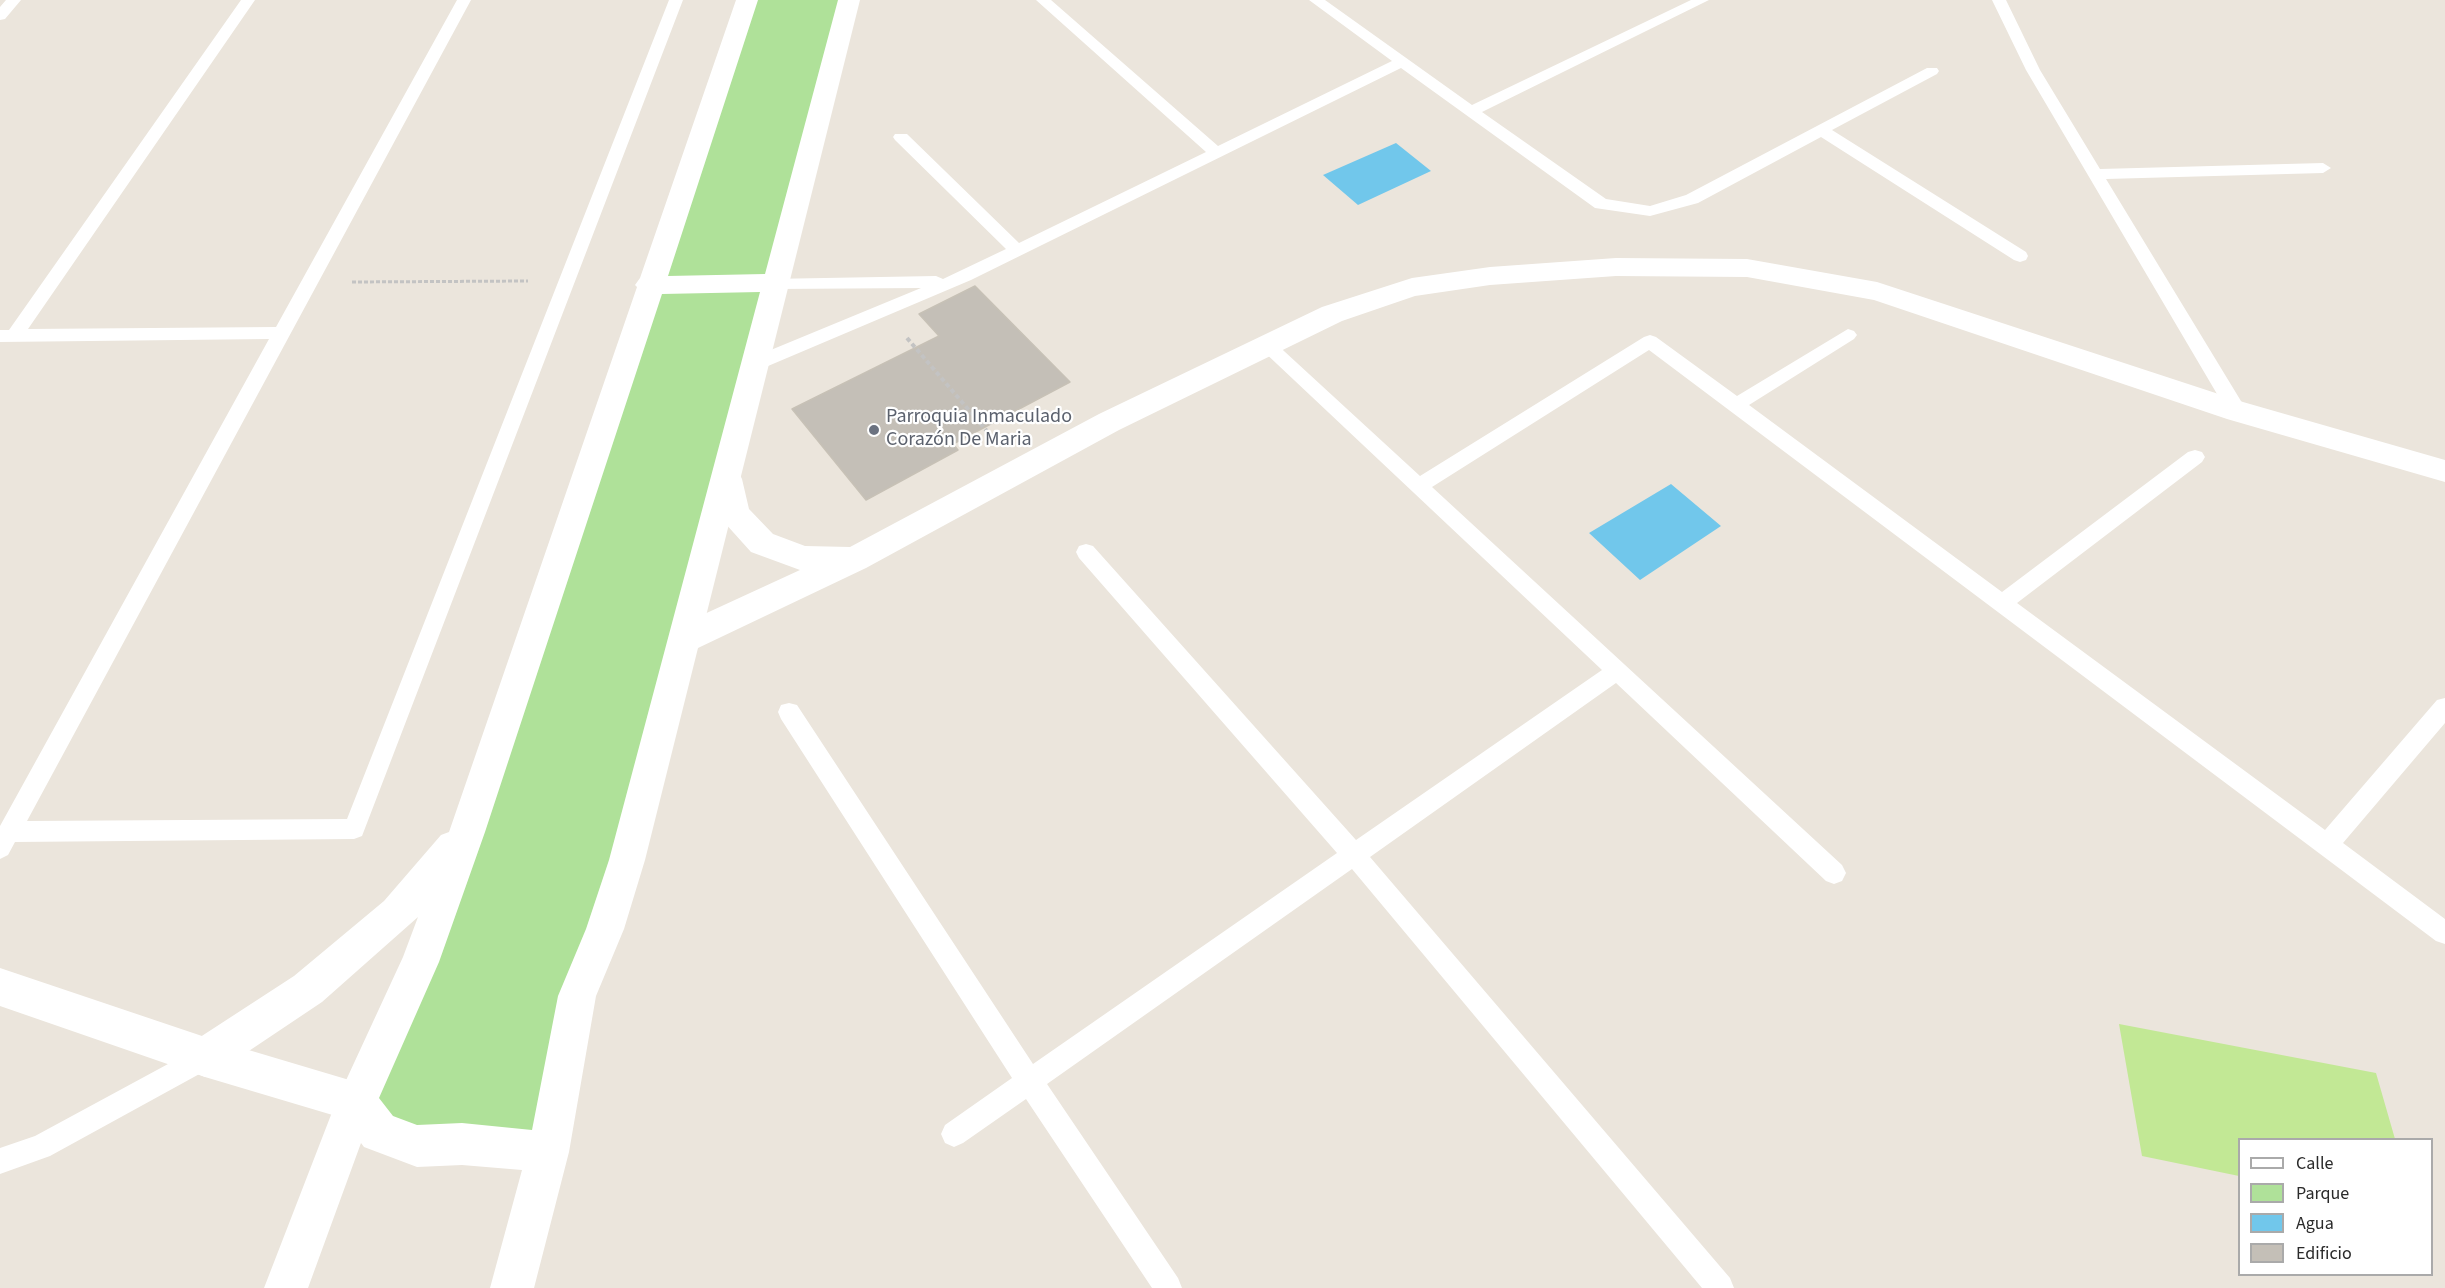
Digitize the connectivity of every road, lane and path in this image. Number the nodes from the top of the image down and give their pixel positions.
1 (14, 0) edge
2 (248, 0) edge
3 (464, 0) edge
4 (676, 0) edge
5 (747, 0) edge
6 (849, 0) edge
7 (1043, 0) edge
8 (1340, 0) edge
9 (1702, 0) edge
10 (1999, 0) edge
11 (1321, 3) edge
12 (0, 16) edge
13 (1402, 62) junction
14 (1932, 72) dead end
15 (1471, 111) junction
16 (1821, 130) junction
17 (901, 137) dead end
18 (1217, 153) junction
19 (2323, 168) dead end
20 (2094, 174) junction
21 (1016, 249) junction
22 (2020, 256) dead end
23 (567, 281) junction
24 (310, 282) junction
25 (946, 282) junction
26 (775, 283) junction
27 (649, 285) junction
28 (281, 333) junction
29 (903, 334) dead end
30 (1848, 335) dead end
31 (8, 336) edge
32 (1266, 344) junction
33 (754, 364) junction
34 (1736, 405) junction
35 (2237, 411) junction
36 (2194, 457) dead end
37 (1020, 469) junction
38 (2445, 471) edge
39 (727, 479) junction
40 (1419, 486) junction
41 (1086, 552) dead end
42 (855, 560) junction
43 (2002, 603) junction
44 (686, 638) junction
45 (1618, 670) junction
46 (2445, 707) edge
47 (789, 711) dead end
48 (467, 832) junction
49 (4, 840) edge
50 (2327, 845) junction
51 (1354, 855) junction
52 (1834, 873) dead end
53 (2445, 933) edge
54 (0, 987) edge
55 (205, 1057) junction
56 (1030, 1082) junction
57 (356, 1102) junction
58 (954, 1134) dead end
59 (548, 1152) junction
60 (0, 1161) edge
61 (286, 1288) edge
62 (512, 1288) edge
63 (1168, 1288) edge
64 (1720, 1288) edge

1 - 12 lane
2 - 31 lane
3 - 24 lane
4 - 23 lane
5 - 27 main road
6 - 26 main road
7 - 18 lane
8 - 11 lane
9 - 15 lane
10 - 20 lane
11 - 13 lane
13 - 15 lane
13 - 18 lane
14 - 16 lane
15 - 16 lane
16 - 22 lane
17 - 21 lane
18 - 21 lane
19 - 20 lane
20 - 35 lane
21 - 25 lane
23 - 24 path
23 - 49 lane
24 - 28 lane
25 - 26 lane
25 - 33 lane
26 - 27 main road
26 - 33 main road
27 - 48 main road
28 - 31 lane
28 - 49 lane
29 - 37 path
30 - 34 lane
32 - 35 main road
32 - 37 main road
32 - 40 lane
33 - 39 main road
34 - 40 lane
34 - 43 lane
35 - 38 main road
36 - 43 lane
37 - 42 main road
39 - 42 main road
39 - 44 main road
40 - 45 lane
41 - 51 lane
42 - 44 main road
43 - 50 lane
44 - 59 main road
45 - 51 lane
45 - 52 lane
46 - 50 lane
47 - 56 lane
48 - 55 main road
48 - 57 main road
50 - 53 lane
51 - 56 lane
51 - 64 lane
54 - 55 main road
55 - 57 main road
55 - 60 lane
56 - 58 lane
56 - 63 lane
57 - 59 main road
57 - 61 main road
59 - 62 main road

